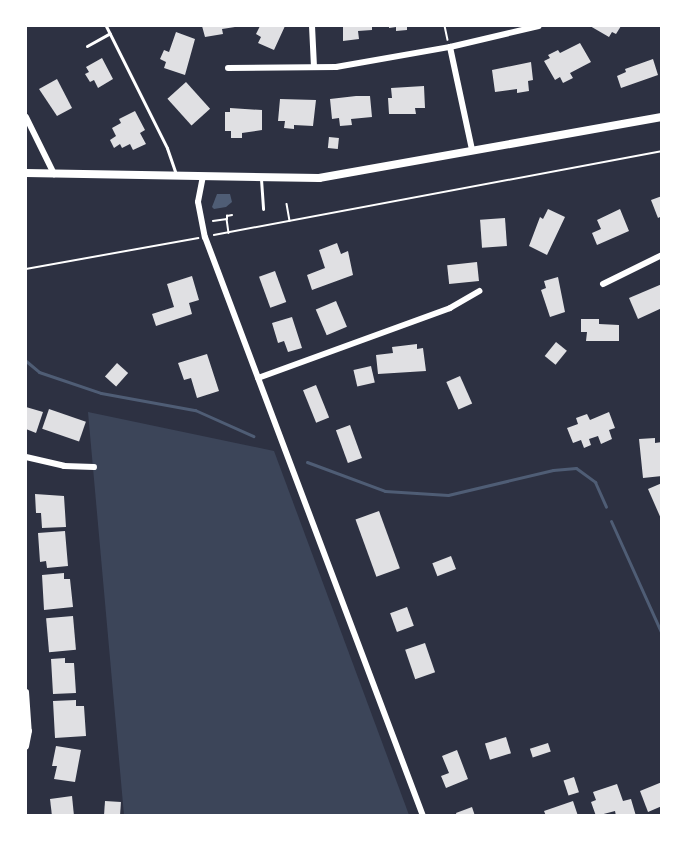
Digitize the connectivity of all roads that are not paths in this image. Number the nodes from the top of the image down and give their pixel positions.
1 (106, 26) edge
2 (312, 26) edge
3 (539, 26) edge
4 (110, 33) junction
5 (87, 46) dead end
6 (450, 46) junction
7 (314, 67) junction
8 (228, 68) dead end
9 (26, 117) edge
10 (662, 117) edge
11 (471, 150) junction
12 (26, 173) edge
13 (54, 174) junction
14 (177, 176) junction
15 (203, 176) junction
16 (261, 177) junction
17 (263, 209) dead end
18 (662, 255) edge
19 (603, 284) dead end
20 (480, 291) dead end
21 (258, 378) junction
22 (26, 457) edge
23 (94, 467) dead end
24 (26, 692) edge
25 (26, 747) edge
26 (423, 816) edge

1 - 4 lane
2 - 7 street
3 - 6 street
4 - 5 lane
4 - 14 lane
6 - 7 street
6 - 11 street
7 - 8 street
9 - 13 street
10 - 11 main road
11 - 16 main road
12 - 13 main road
13 - 14 main road
14 - 15 main road
15 - 16 main road
15 - 21 street
16 - 17 lane
18 - 19 street
20 - 21 street
21 - 26 street
22 - 23 street
24 - 25 street

